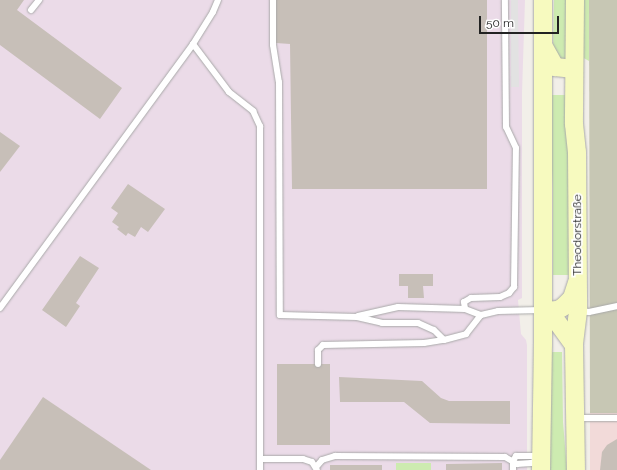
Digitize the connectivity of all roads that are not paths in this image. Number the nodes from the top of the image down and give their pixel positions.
1 (39, 0) edge
2 (218, 0) edge
3 (273, 0) edge
4 (505, 0) edge
5 (543, 0) edge
6 (575, 0) edge
7 (31, 10) dead end
8 (193, 44) junction
9 (544, 47) junction
10 (574, 69) junction
11 (543, 279) junction
12 (617, 306) edge
13 (0, 308) edge
14 (465, 309) junction
15 (570, 309) junction
16 (543, 310) junction
17 (481, 315) junction
18 (357, 317) junction
19 (444, 340) junction
20 (574, 345) junction
21 (318, 364) dead end
22 (575, 418) junction
23 (617, 418) edge
24 (260, 459) junction
25 (513, 460) junction
26 (541, 465) edge
27 (317, 469) edge
28 (260, 470) edge
29 (513, 470) edge
30 (576, 470) edge

1 - 7 lane
2 - 8 lane
3 - 18 lane
4 - 14 lane
5 - 9 main road
6 - 10 main road, Theodorstraße
8 - 13 lane
8 - 24 lane
9 - 10 main road
9 - 11 main road
10 - 15 main road, Theodorstraße
11 - 15 main road
11 - 16 main road
12 - 15 lane
14 - 17 lane
14 - 18 lane
15 - 16 main road
15 - 20 main road
16 - 17 lane
16 - 20 main road
16 - 26 main road
17 - 19 lane
18 - 19 lane
19 - 21 lane
20 - 22 main road
22 - 23 lane
22 - 30 main road
24 - 27 lane
24 - 28 lane
25 - 26 lane
25 - 27 lane
25 - 29 lane

